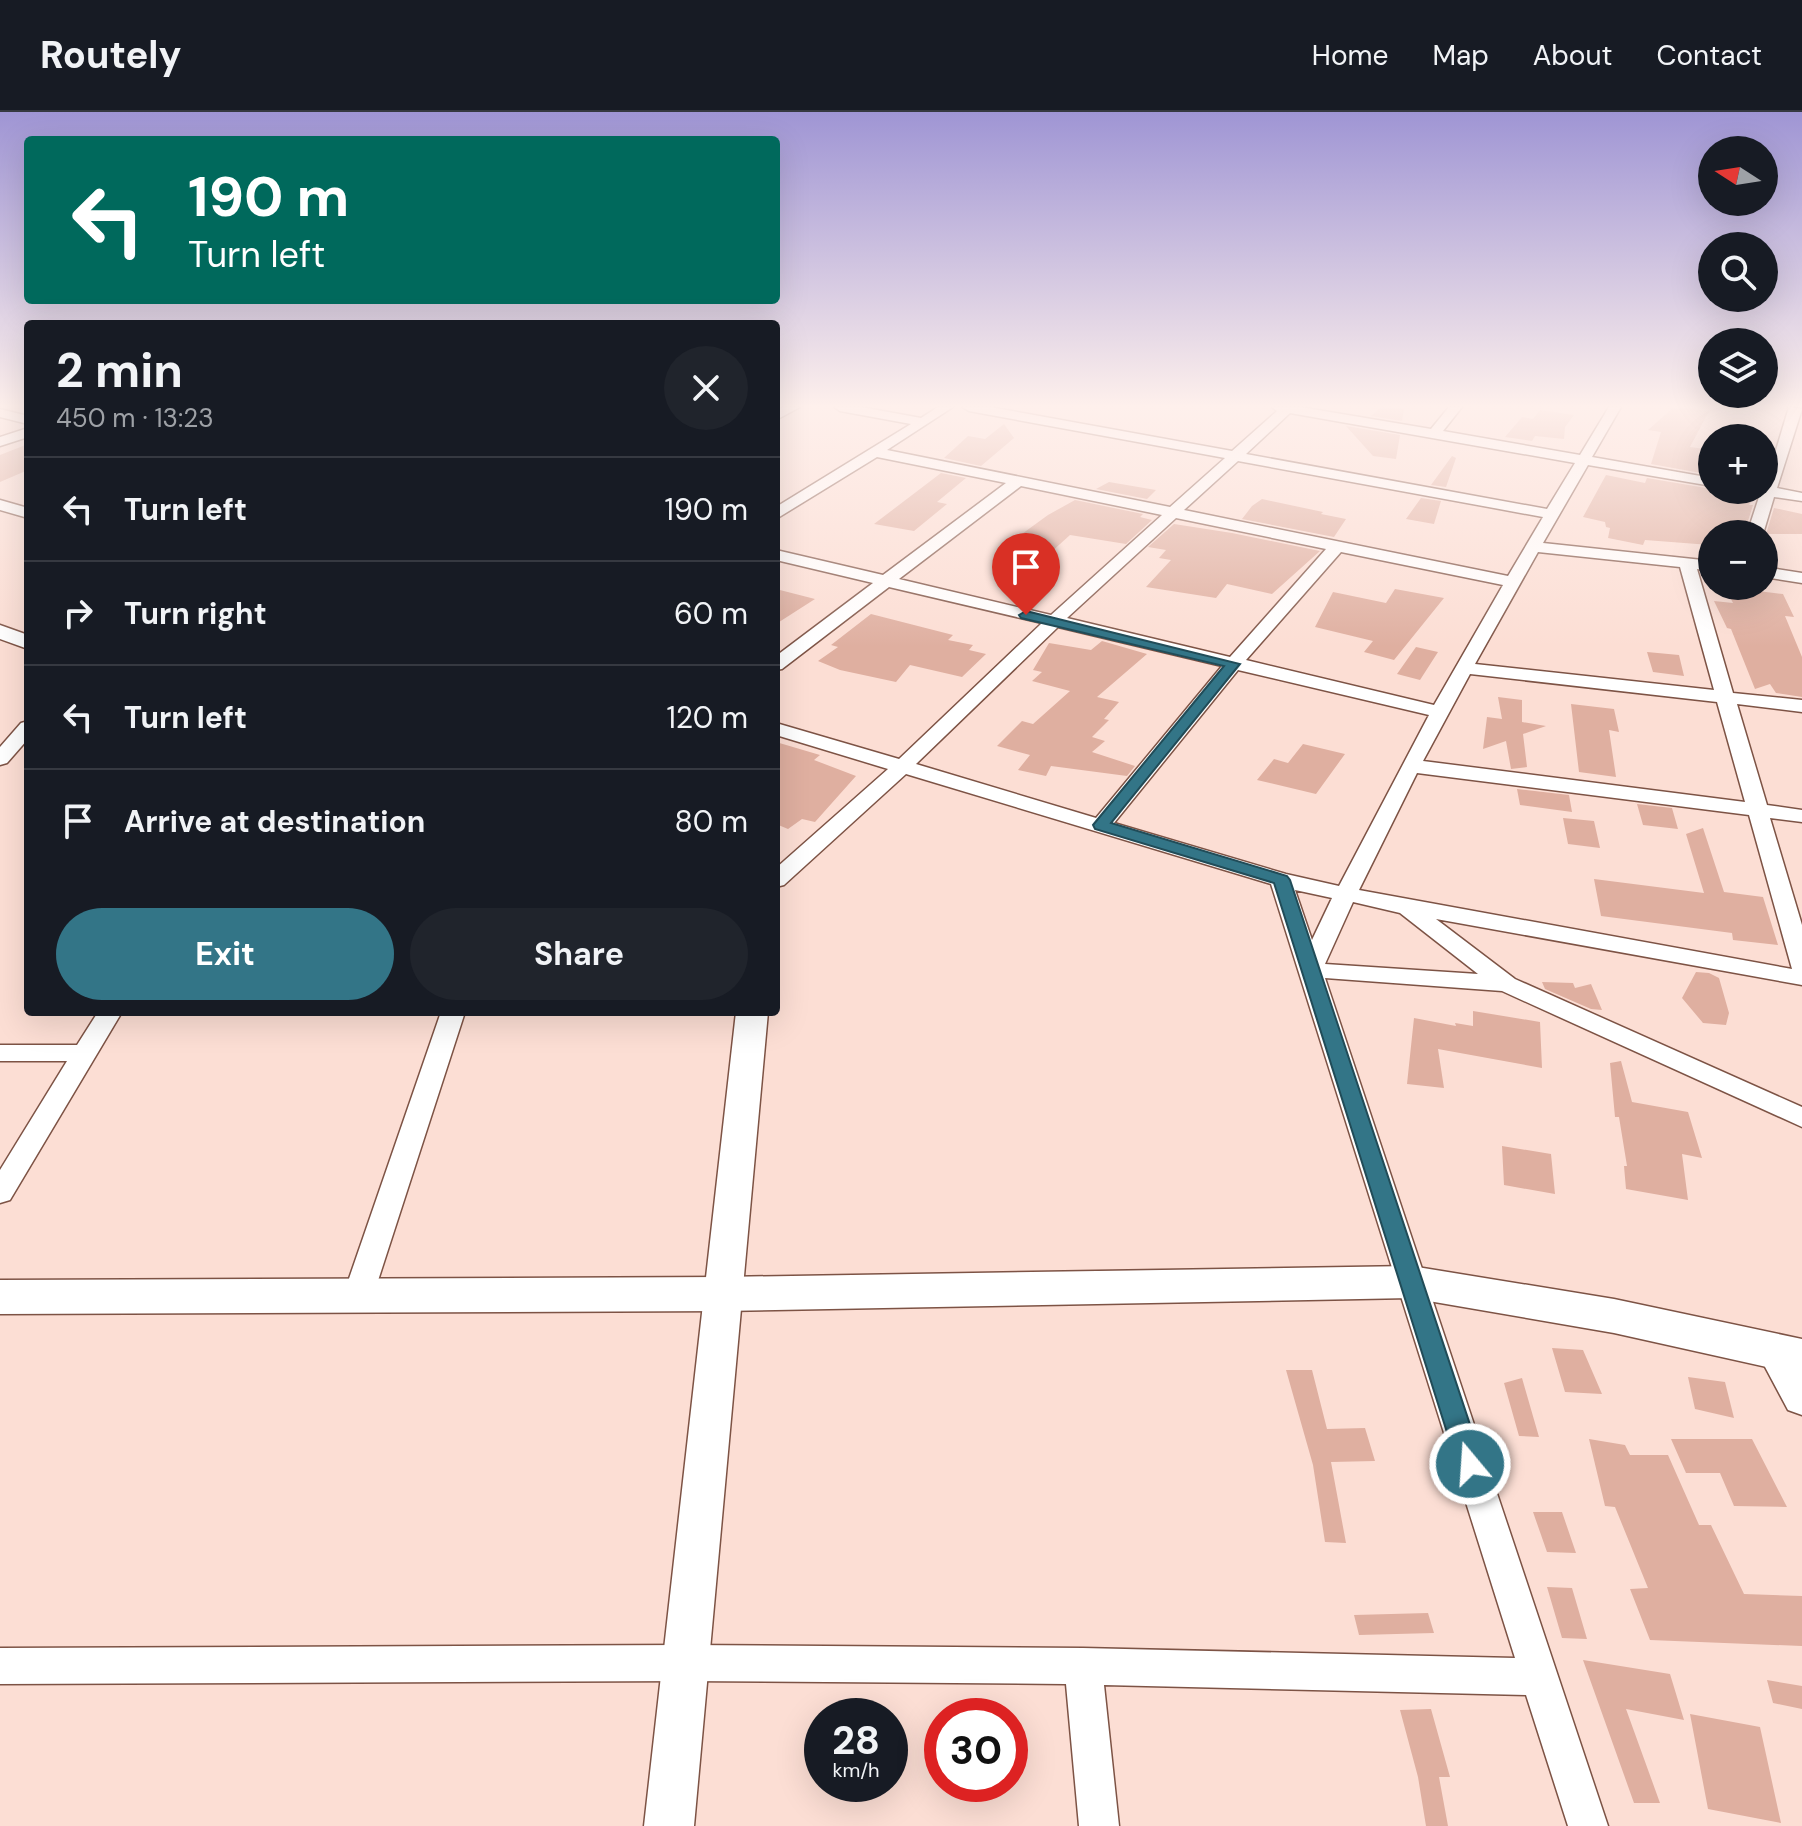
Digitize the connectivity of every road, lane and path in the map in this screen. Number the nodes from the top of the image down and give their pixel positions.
1 (819, 487) edge
2 (1010, 487) edge
3 (1047, 487) edge
4 (1201, 487) edge
5 (1404, 487) edge
6 (1568, 487) edge
7 (1778, 493) edge
8 (1802, 497) edge
9 (780, 511) edge
10 (1172, 513) junction
11 (1552, 514) junction
12 (1337, 546) junction
13 (1534, 547) junction
14 (780, 556) edge
15 (1687, 563) junction
16 (1698, 564) edge
17 (1778, 574) edge
18 (1802, 578) edge
19 (888, 582) junction
20 (1514, 582) junction
21 (1053, 622) junction
22 (0, 632) edge
23 (24, 641) edge
24 (780, 662) edge
25 (1233, 664) junction
26 (1466, 668) junction
27 (1725, 697) junction
28 (1802, 706) edge
29 (1441, 712) junction
30 (780, 730) edge
31 (24, 732) edge
32 (0, 759) edge
33 (1411, 766) junction
34 (902, 767) junction
35 (1757, 810) junction
36 (1802, 816) edge
37 (1101, 825) junction
38 (780, 876) edge
39 (1281, 880) junction
40 (1345, 893) junction
41 (1405, 907) junction
42 (1802, 966) edge
43 (1310, 970) junction
44 (1802, 978) edge
45 (1506, 984) junction
46 (108, 1016) edge
47 (452, 1016) edge
48 (752, 1016) edge
49 (0, 1053) edge
50 (85, 1053) junction
51 (1802, 1118) edge
52 (0, 1193) edge
53 (1411, 1282) junction
54 (723, 1294) junction
55 (358, 1296) junction
56 (0, 1297) edge
57 (1789, 1353) edge
58 (1802, 1398) edge
59 (686, 1663) junction
60 (0, 1666) edge
61 (1083, 1666) junction
62 (1539, 1677) junction
63 (669, 1826) edge
64 (1099, 1826) edge
65 (1588, 1826) edge

1 - 9 street
2 - 19 street
3 - 10 street
4 - 10 street
5 - 11 street
6 - 11 street
7 - 8 street
10 - 12 street
10 - 21 street
11 - 13 street
12 - 20 street
12 - 25 street
13 - 15 street
13 - 20 street
14 - 19 street
15 - 16 street
15 - 27 street
17 - 18 street
19 - 21 street
19 - 24 street
20 - 26 street
21 - 25 street
21 - 34 street
22 - 23 street
25 - 29 street
25 - 37 street
26 - 27 street
26 - 29 street
27 - 28 street
27 - 35 street
29 - 33 street
30 - 34 street
31 - 32 street
33 - 35 street
33 - 40 street
34 - 37 street
34 - 38 street
35 - 36 street
35 - 42 street
37 - 39 street
39 - 40 street
39 - 43 street
40 - 41 street
40 - 43 street
41 - 44 street
41 - 45 street
43 - 45 street
43 - 53 street
45 - 51 street
46 - 50 street
47 - 55 street
48 - 54 street
49 - 50 street
50 - 52 street
53 - 54 main road
53 - 57 main road
53 - 62 street
54 - 55 main road
54 - 59 street
55 - 56 main road
57 - 58 street
59 - 60 street
59 - 61 street
59 - 63 street
61 - 62 street
61 - 64 street
62 - 65 street

